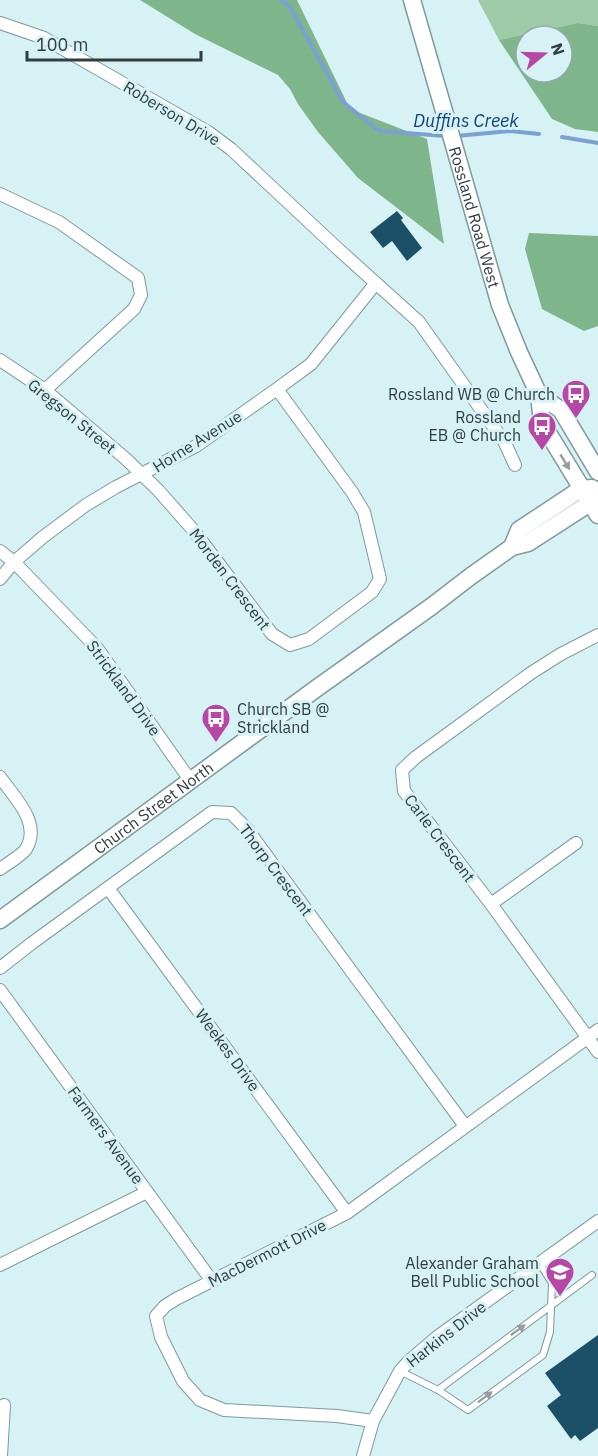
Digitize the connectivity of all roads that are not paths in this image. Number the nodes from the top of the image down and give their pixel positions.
1 (412, 0) edge
2 (0, 23) edge
3 (0, 194) edge
4 (376, 283) junction
5 (0, 360) edge
6 (278, 389) junction
7 (45, 390) junction
8 (539, 395) junction
9 (515, 465) dead end
10 (598, 472) edge
11 (142, 475) junction
12 (594, 498) edge
13 (0, 551) edge
14 (14, 562) junction
15 (0, 579) edge
16 (598, 634) edge
17 (0, 777) edge
18 (190, 780) junction
19 (576, 843) dead end
20 (0, 869) edge
21 (108, 888) junction
22 (491, 904) junction
23 (0, 920) edge
24 (0, 968) edge
25 (0, 990) edge
26 (593, 1034) edge
27 (598, 1052) edge
28 (465, 1126) junction
29 (147, 1192) junction
30 (347, 1213) junction
31 (598, 1221) edge
32 (540, 1264) junction
33 (0, 1265) edge
34 (592, 1275) dead end
35 (212, 1281) junction
36 (551, 1306) junction
37 (400, 1371) junction
38 (438, 1389) junction
39 (4, 1405) dead end
40 (373, 1421) junction
41 (1, 1456) edge
42 (363, 1456) edge

1 - 8 street, Rossland Road West
2 - 4 street, Roberson Drive
3 - 7 street
4 - 6 street, Horne Avenue
4 - 9 street, Roberson Drive
5 - 7 street, Gregson Street
6 - 11 street, Horne Avenue
6 - 11 street, Morden Crescent
7 - 11 street, Gregson Street
8 - 10 street, Rossland Road West
8 -> 12 street, Rossland Road West
11 - 14 street, Horne Avenue
12 - 18 street, Church Street North
13 - 14 street, Strickland Drive
14 - 15 street, Horne Avenue
14 - 18 street, Strickland Drive
16 - 22 street, Carle Crescent
17 - 20 street
18 - 23 street, Church Street North
19 - 22 street
21 - 24 street, Thorp Crescent
21 - 28 street, Thorp Crescent
21 - 30 street, Weekes Drive
22 - 26 street, Carle Crescent
25 - 29 street, Farmers Avenue
26 - 27 street, Carle Crescent
26 - 28 street, MacDermott Drive
28 - 30 street, MacDermott Drive
29 - 33 street
29 - 35 street, Farmers Avenue
30 - 35 street, MacDermott Drive
31 - 32 street, Harkins Drive
32 - 36 lane
32 - 37 street, Harkins Drive
34 - 36 lane
35 - 40 street, MacDermott Drive
38 -> 36 lane
38 -> 36 lane
37 - 38 lane
37 - 40 street, Harkins Drive
39 - 41 street
40 - 42 street, Harkins Drive

